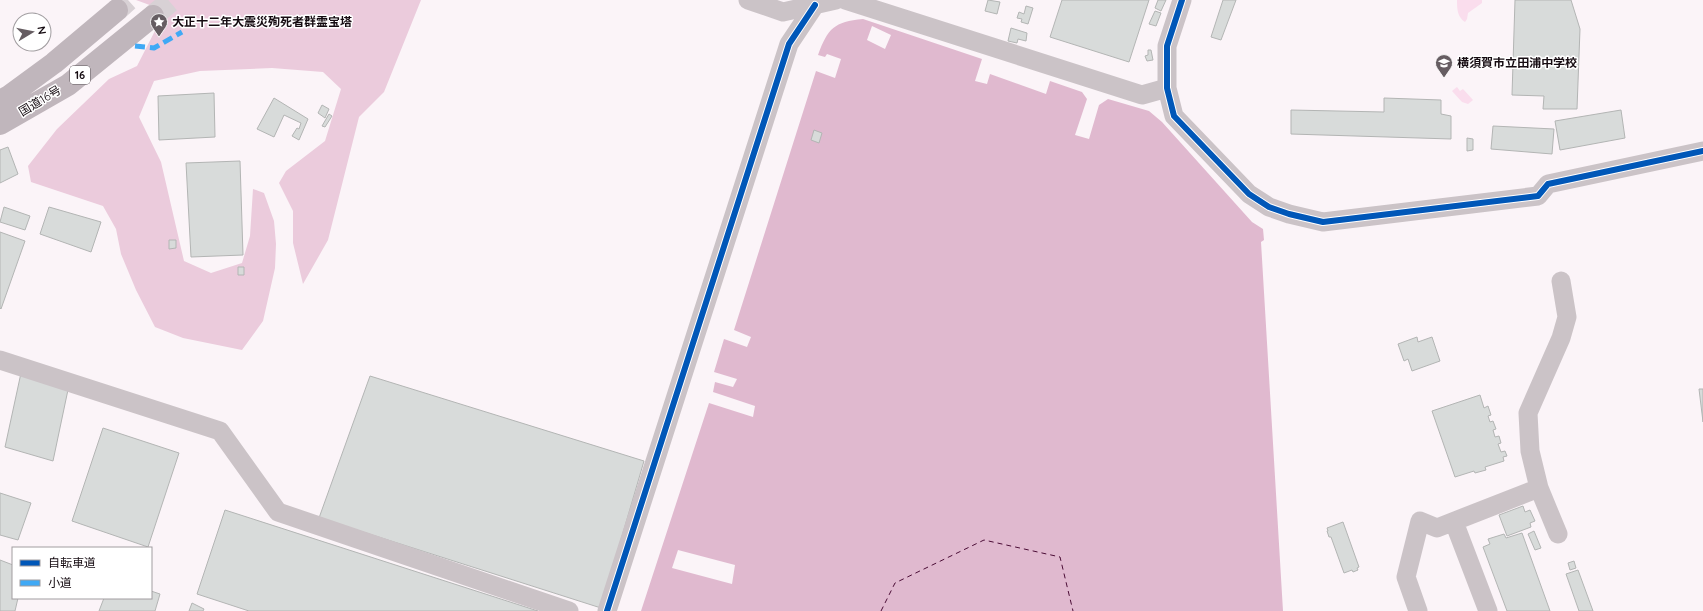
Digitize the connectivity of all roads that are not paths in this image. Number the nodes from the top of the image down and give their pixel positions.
1 (748, 0) edge
2 (836, 0) edge
3 (845, 0) edge
4 (1182, 0) edge
5 (815, 5) junction
6 (117, 10) tunnel mouth
7 (153, 16) tunnel mouth
8 (67, 52) junction
9 (83, 72) junction
10 (1167, 88) junction
11 (0, 101) edge
12 (0, 124) edge
13 (1703, 151) edge
14 (1561, 281) dead end
15 (0, 360) edge
16 (1539, 488) junction
17 (1454, 522) junction
18 (1558, 534) dead end
19 (569, 611) edge
20 (607, 611) edge
21 (1418, 611) edge
22 (1488, 611) edge

1 - 5 street
2 - 5 street
3 - 10 street
4 - 10 street
5 - 20 street
6 - 8 highway, 国道16号 / 16
7 - 9 highway, 国道16号 / 16
8 - 9 highway, 16
8 - 11 highway, 国道16号 / 16
9 - 12 highway, 国道16号 / 16
10 - 13 street
14 - 16 street
15 - 19 street
16 - 17 street
16 - 18 street
17 - 21 street
17 - 22 street

